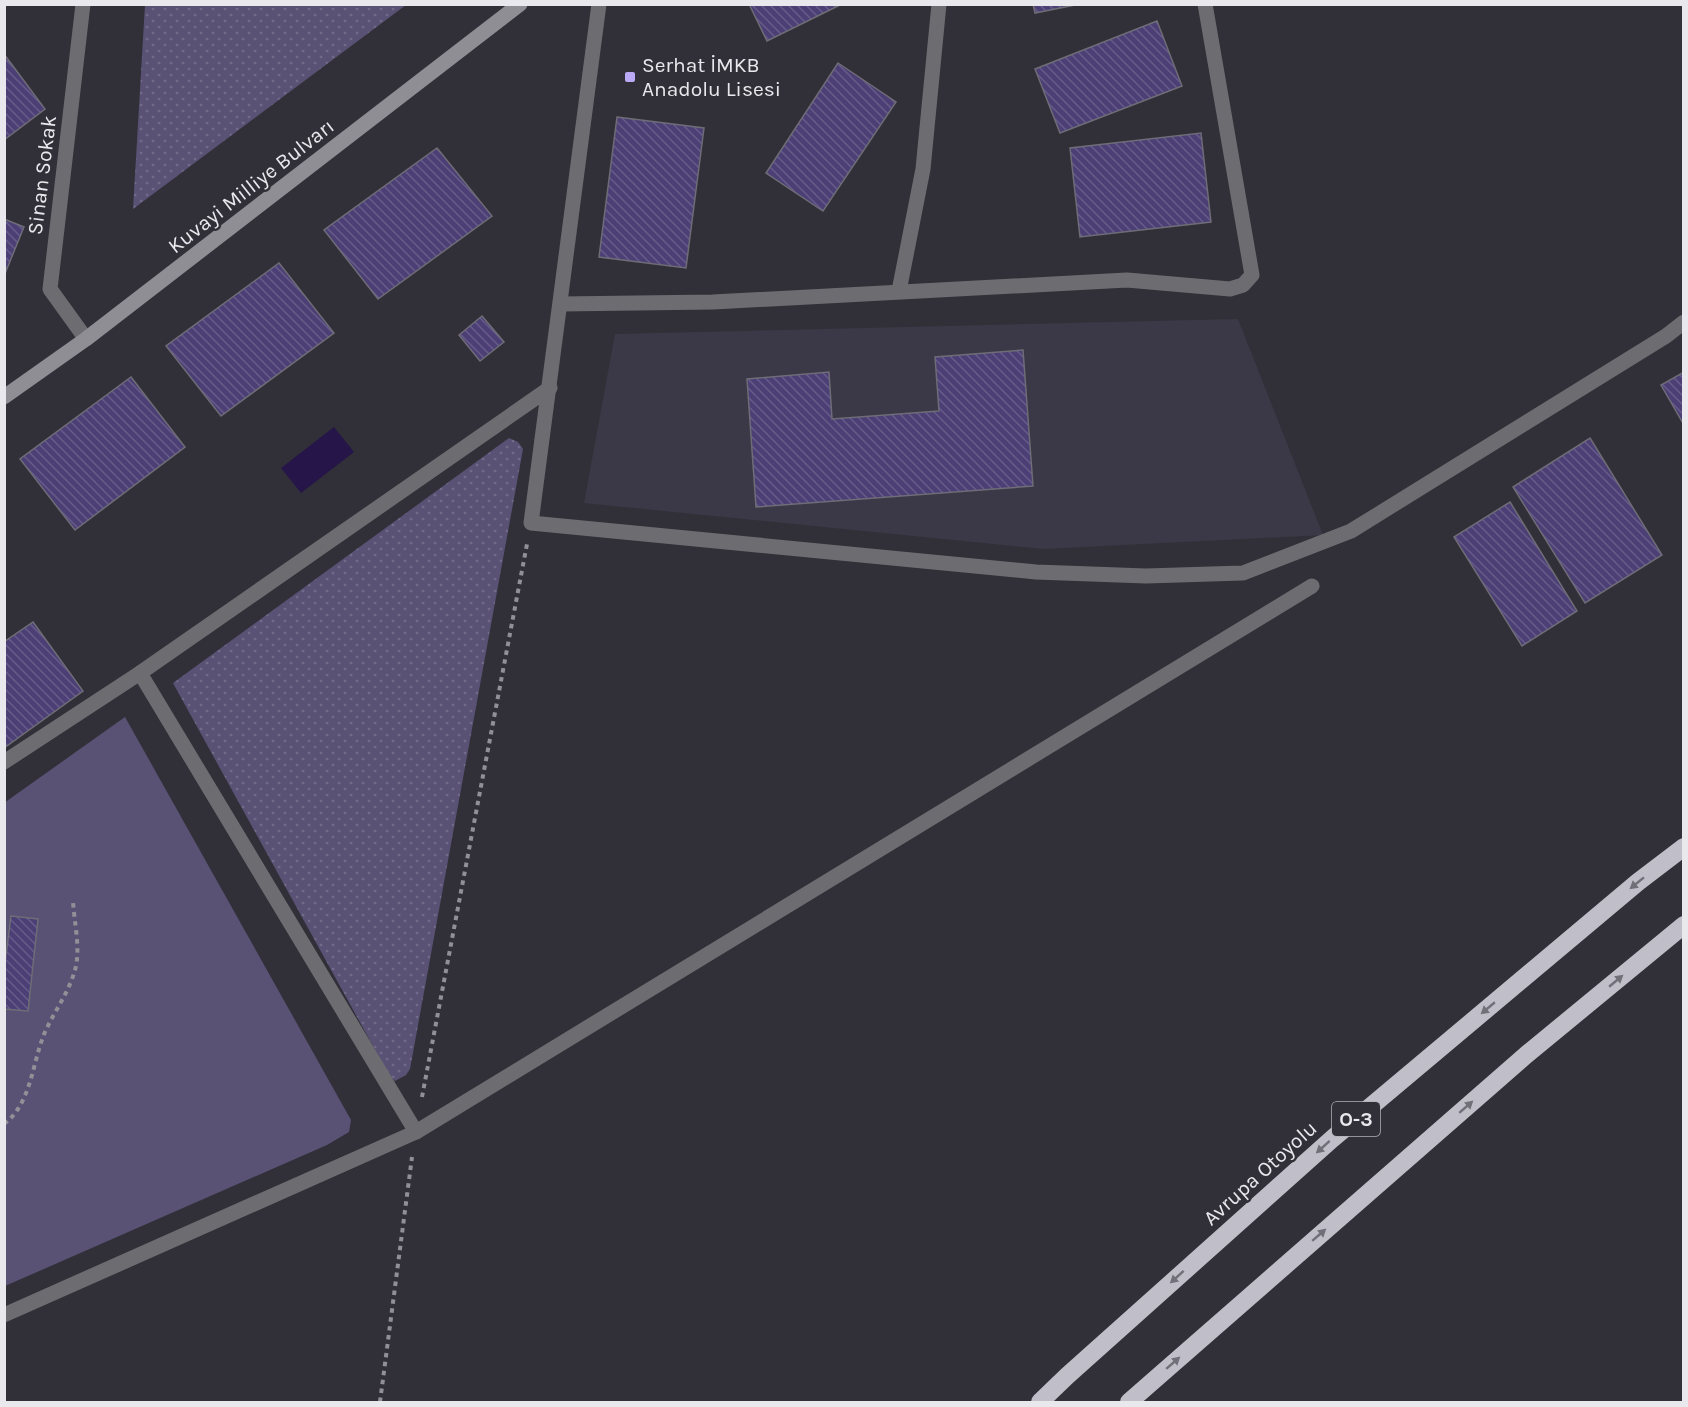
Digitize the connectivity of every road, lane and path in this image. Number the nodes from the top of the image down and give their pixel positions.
1 (83, 4) edge
2 (520, 4) edge
3 (599, 4) edge
4 (939, 4) edge
5 (1205, 4) edge
6 (899, 291) junction
7 (561, 304) junction
8 (1683, 322) edge
9 (86, 339) junction
10 (550, 388) junction
11 (4, 397) edge
12 (531, 523) junction
13 (1312, 586) dead end
14 (140, 674) junction
15 (4, 762) edge
16 (1683, 847) edge
17 (73, 901) dead end
18 (1683, 925) edge
19 (4, 1124) edge
20 (416, 1132) junction
21 (4, 1315) edge
22 (380, 1402) edge
23 (1040, 1402) edge
24 (1129, 1402) edge

1 - 9 street, Sinan Sokak
2 - 9 main road, Kuvayi Milliye Bulvarı
3 - 7 street
4 - 6 street
5 - 6 street
6 - 7 street
7 - 10 street
8 - 12 street
9 - 11 main road, Kuvayi Milliye Bulvarı
10 - 12 street
10 - 14 street
12 - 20 path
13 - 20 street
14 - 15 street
14 - 20 street
16 -> 23 highway, Avrupa Otoyolu / O-3
17 - 19 path
24 -> 18 highway
20 - 21 street
20 - 22 path

